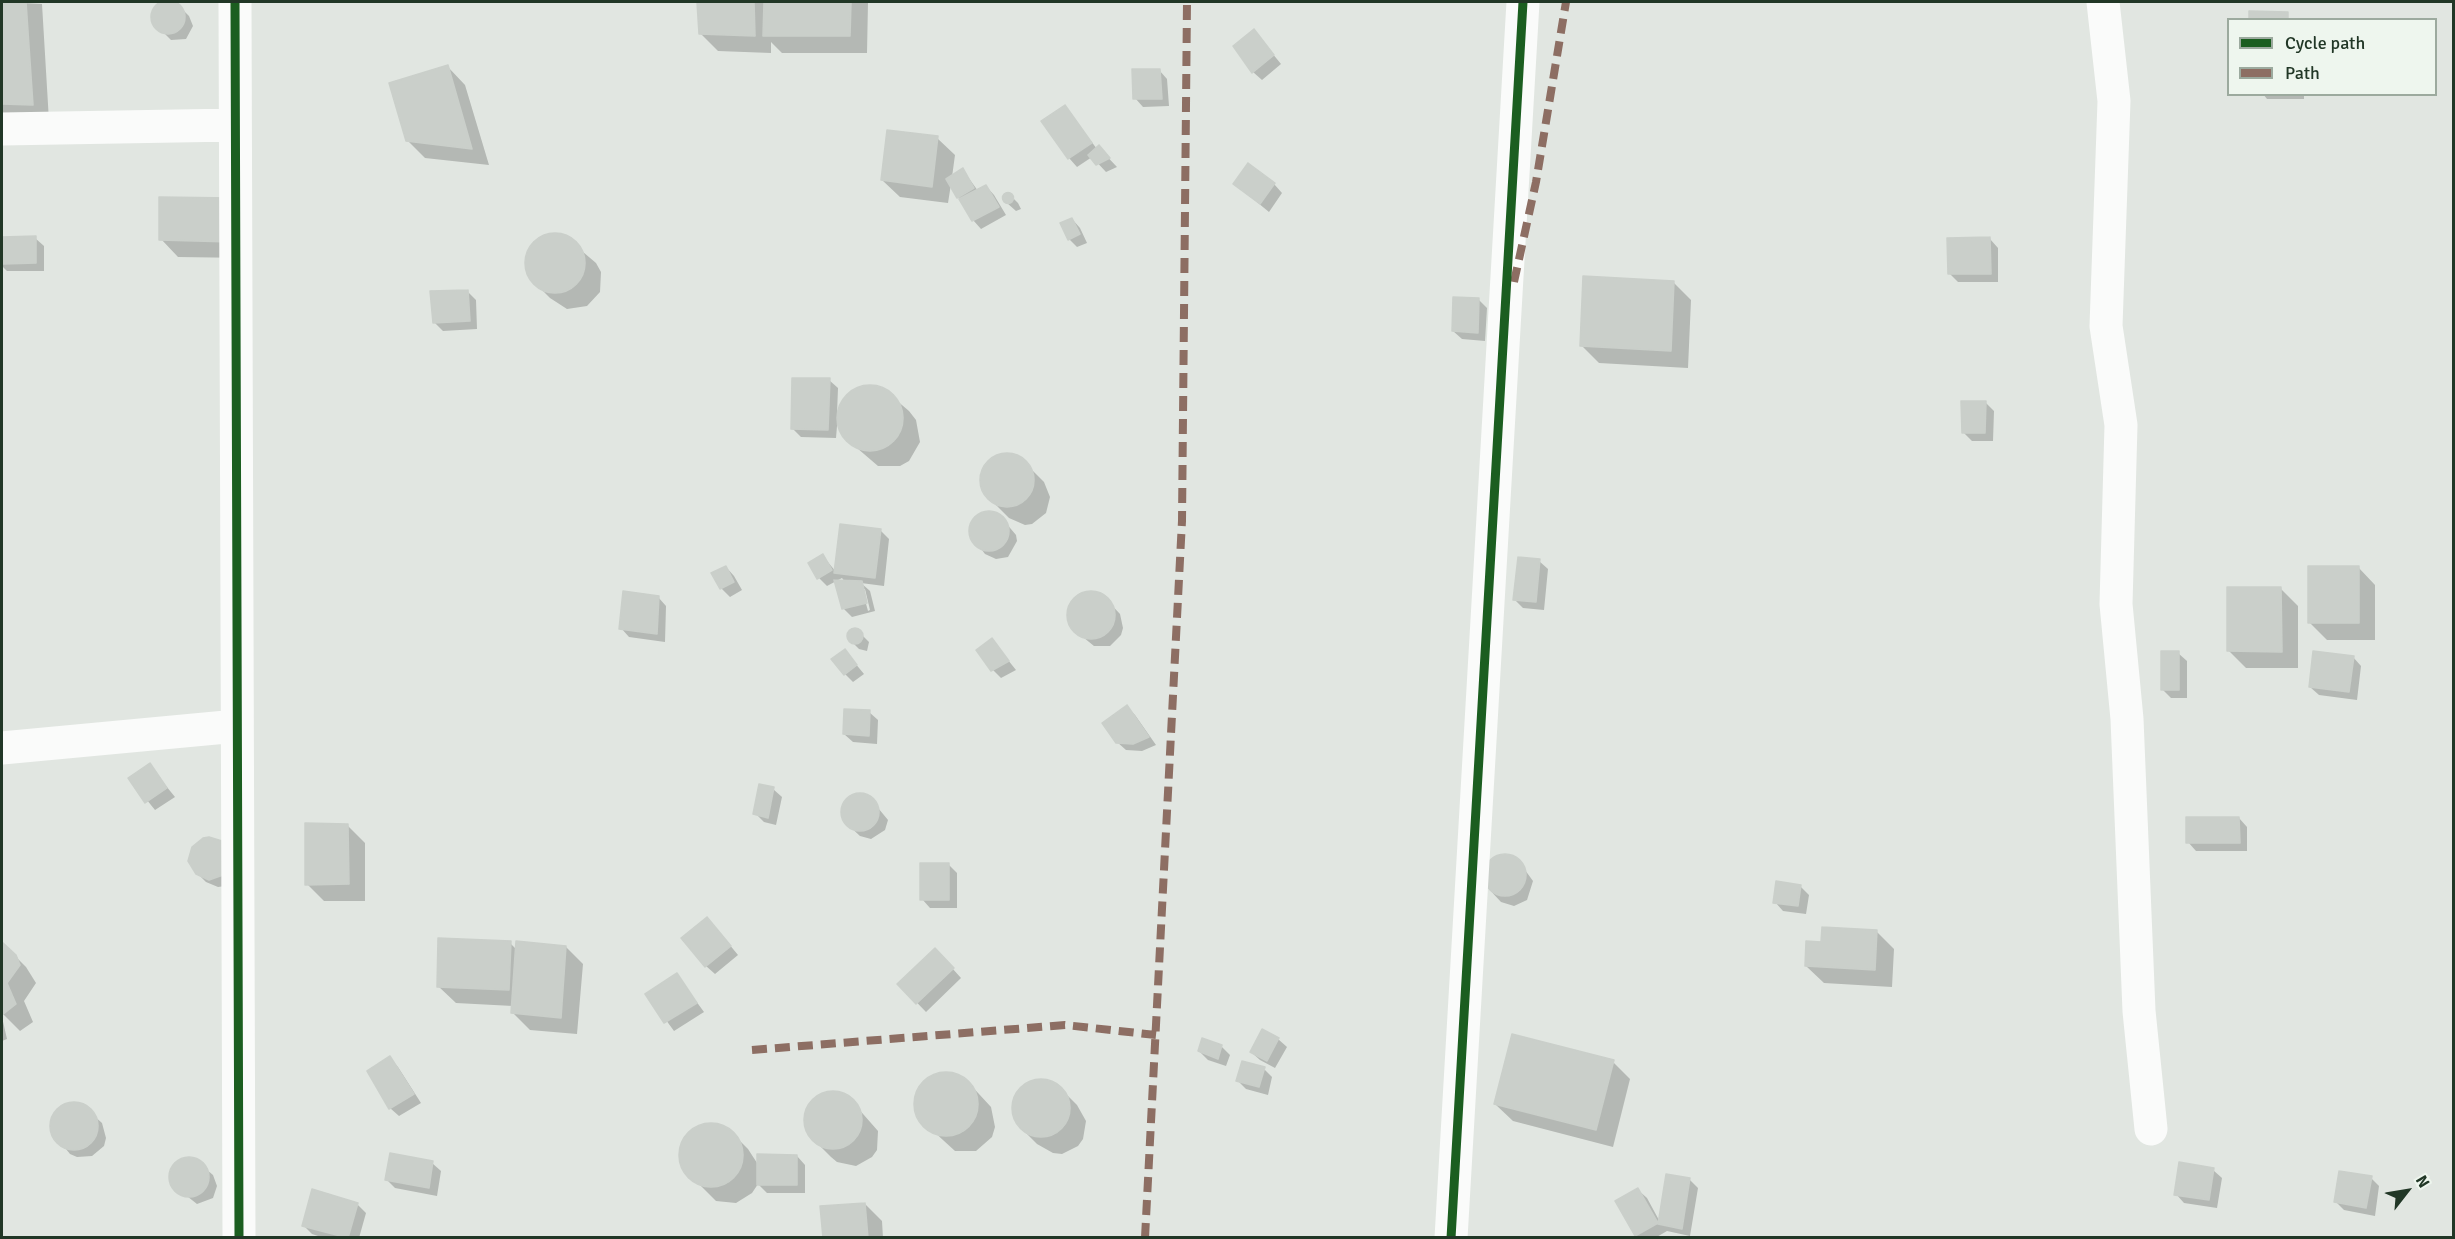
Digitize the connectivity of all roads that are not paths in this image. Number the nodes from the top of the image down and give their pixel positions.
1 (235, 2) edge
2 (1523, 2) edge
3 (2103, 2) edge
4 (235, 125) junction
5 (2, 129) edge
6 (237, 726) junction
7 (2, 748) edge
8 (2151, 1129) dead end
9 (239, 1238) edge
10 (1451, 1238) edge

1 - 4 street
2 - 10 street
3 - 8 street
4 - 5 street
4 - 6 street
6 - 7 street
6 - 9 street

